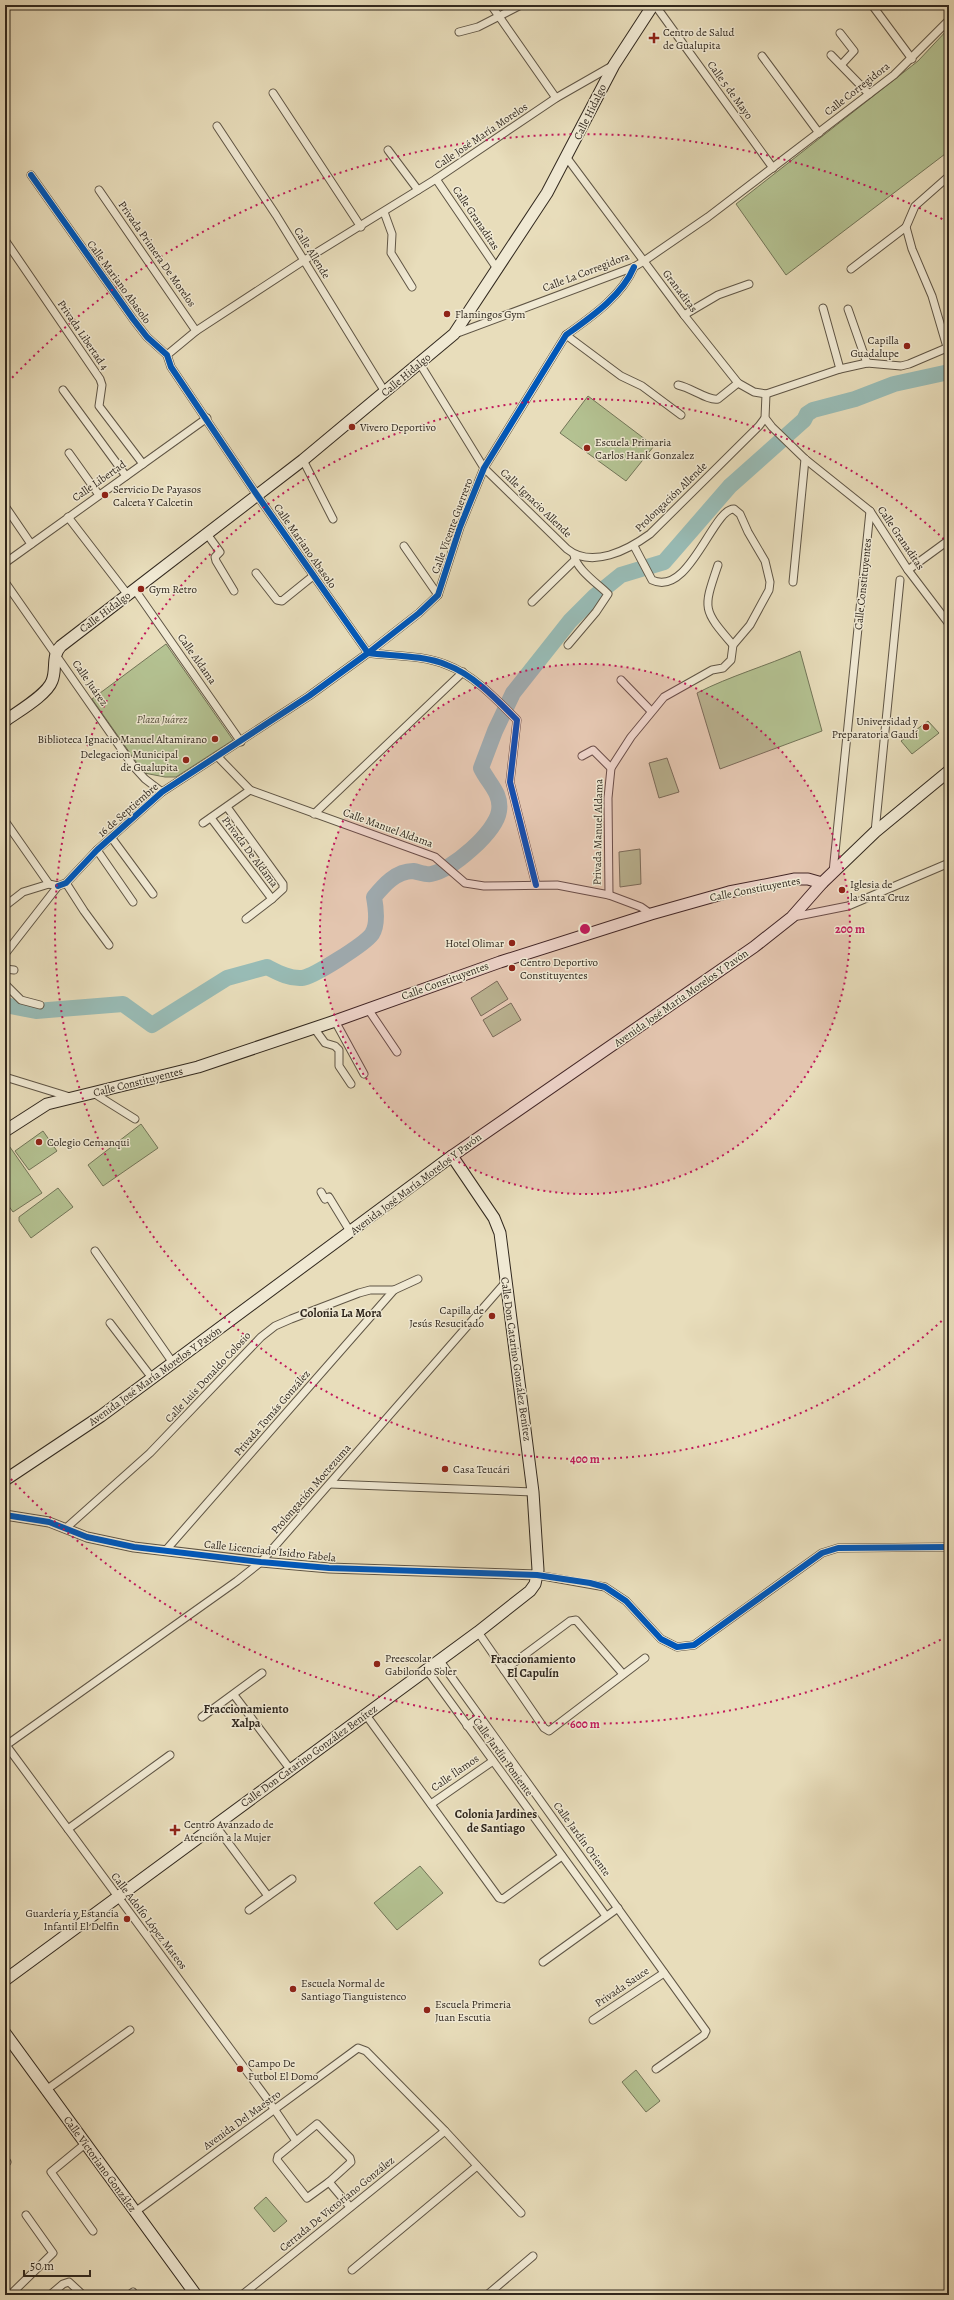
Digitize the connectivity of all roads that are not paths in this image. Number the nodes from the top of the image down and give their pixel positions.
1 (491, 5) edge
2 (521, 5) edge
3 (654, 5) edge
4 (872, 5) edge
5 (500, 17) junction
6 (949, 20) edge
7 (459, 32) dead end
8 (840, 33) dead end
9 (831, 54) dead end
10 (762, 56) dead end
11 (912, 58) junction
12 (842, 64) junction
13 (614, 65) junction
14 (273, 93) dead end
15 (869, 94) junction
16 (556, 98) junction
17 (218, 126) dead end
18 (819, 133) junction
19 (388, 150) dead end
20 (567, 158) junction
21 (773, 168) junction
22 (31, 175) dead end
23 (949, 176) edge
24 (436, 179) junction
25 (99, 190) dead end
26 (418, 190) junction
27 (384, 212) junction
28 (361, 227) junction
29 (906, 227) junction
30 (5, 240) edge
31 (303, 261) junction
32 (644, 261) junction
33 (634, 267) junction
34 (851, 269) dead end
35 (498, 270) junction
36 (749, 284) dead end
37 (412, 287) dead end
38 (823, 308) dead end
39 (848, 309) dead end
40 (684, 315) junction
41 (196, 331) junction
42 (454, 334) junction
43 (566, 335) junction
44 (948, 347) edge
45 (167, 355) junction
46 (867, 363) junction
47 (420, 364) junction
48 (840, 369) junction
49 (738, 383) junction
50 (678, 385) dead end
51 (63, 390) dead end
52 (385, 392) junction
53 (766, 394) junction
54 (681, 415) dead end
55 (207, 418) junction
56 (765, 418) junction
57 (68, 453) dead end
58 (805, 459) junction
59 (303, 460) junction
60 (143, 464) junction
61 (484, 468) junction
62 (126, 476) junction
63 (99, 495) junction
64 (257, 495) junction
65 (5, 506) edge
66 (870, 511) junction
67 (68, 516) junction
68 (333, 519) dead end
69 (207, 534) junction
70 (949, 540) edge
71 (31, 544) junction
72 (404, 546) dead end
73 (634, 546) junction
74 (575, 557) junction
75 (5, 563) edge
76 (718, 565) dead end
77 (908, 570) junction
78 (256, 573) dead end
79 (313, 576) junction
80 (900, 580) dead end
81 (5, 582) edge
82 (792, 582) dead end
83 (234, 591) dead end
84 (131, 592) junction
85 (438, 596) junction
86 (532, 602) dead end
87 (949, 610) edge
88 (942, 615) junction
89 (949, 624) edge
90 (568, 645) dead end
91 (733, 645) junction
92 (56, 653) junction
93 (368, 653) junction
94 (463, 672) junction
95 (621, 680) dead end
96 (651, 711) junction
97 (5, 722) edge
98 (241, 742) junction
99 (217, 756) junction
100 (582, 756) dead end
101 (611, 768) junction
102 (949, 771) edge
103 (250, 790) junction
104 (162, 792) junction
105 (227, 807) junction
106 (314, 814) junction
107 (211, 818) junction
108 (5, 821) edge
109 (202, 823) dead end
110 (875, 832) junction
111 (111, 837) junction
112 (97, 850) junction
113 (949, 863) edge
114 (832, 873) junction
115 (66, 883) junction
116 (822, 883) junction
117 (49, 884) junction
118 (536, 885) junction
119 (58, 886) junction
120 (153, 894) dead end
121 (609, 895) junction
122 (272, 899) junction
123 (133, 902) dead end
124 (5, 906) edge
125 (651, 914) junction
126 (792, 917) junction
127 (246, 919) dead end
128 (109, 945) dead end
129 (5, 954) edge
130 (5, 969) edge
131 (14, 970) dead end
132 (5, 984) edge
133 (40, 1005) dead end
134 (368, 1009) junction
135 (335, 1021) junction
136 (314, 1028) junction
137 (397, 1052) dead end
138 (364, 1074) dead end
139 (5, 1077) edge
140 (351, 1084) dead end
141 (95, 1094) junction
142 (71, 1098) junction
143 (135, 1119) dead end
144 (5, 1131) edge
145 (452, 1156) junction
146 (320, 1192) dead end
147 (351, 1233) junction
148 (95, 1250) dead end
149 (418, 1279) dead end
150 (505, 1282) junction
151 (394, 1290) junction
152 (110, 1323) dead end
153 (173, 1363) junction
154 (152, 1378) junction
155 (5, 1480) edge
156 (330, 1484) junction
157 (533, 1492) junction
158 (5, 1515) edge
159 (66, 1528) junction
160 (949, 1546) edge
161 (166, 1550) junction
162 (261, 1562) junction
163 (537, 1575) junction
164 (478, 1632) junction
165 (645, 1658) dead end
166 (440, 1661) junction
167 (427, 1670) junction
168 (504, 1670) junction
169 (262, 1674) dead end
170 (623, 1674) junction
171 (234, 1694) junction
172 (366, 1715) junction
173 (202, 1717) dead end
174 (480, 1717) junction
175 (468, 1726) junction
176 (5, 1746) edge
177 (170, 1755) dead end
178 (493, 1761) junction
179 (290, 1768) junction
180 (431, 1804) junction
181 (215, 1825) junction
182 (68, 1829) junction
183 (562, 1856) junction
184 (292, 1879) dead end
185 (268, 1896) junction
186 (118, 1897) junction
187 (618, 1908) junction
188 (249, 1910) dead end
189 (606, 1916) junction
190 (543, 1962) dead end
191 (664, 1972) junction
192 (5, 1980) edge
193 (593, 2020) dead end
194 (130, 2030) dead end
195 (5, 2033) edge
196 (656, 2069) dead end
197 (46, 2090) junction
198 (274, 2110) junction
199 (445, 2131) junction
200 (296, 2141) junction
201 (85, 2144) junction
202 (477, 2166) junction
203 (329, 2182) junction
204 (350, 2207) junction
205 (135, 2212) junction
206 (521, 2213) dead end
207 (26, 2216) dead end
208 (93, 2231) dead end
209 (533, 2256) dead end
210 (352, 2270) dead end
211 (10, 2295) edge
212 (50, 2295) edge
213 (83, 2295) edge
214 (196, 2295) edge
215 (242, 2295) edge
216 (487, 2295) edge

1 - 5 street
2 - 5 street
3 - 13 main road, Calle Hidalgo
3 - 21 street, Calle 5 de Mayo
4 - 11 street
5 - 7 street
5 - 16 street
6 - 11 street, Calle Corregidora
8 - 12 street
9 - 12 street
10 - 18 street
11 - 15 street, Calle Corregidora
12 - 15 street
13 - 16 street, Calle José María Morelos
13 - 20 main road, Calle Hidalgo
14 - 28 street
15 - 18 street, Calle Corregidora
16 - 24 street, Calle José María Morelos
17 - 31 street, Calle Allende
18 - 21 street, Calle Corregidora
19 - 26 street
20 - 32 street, Granaditas
20 - 35 main road, Calle Hidalgo
21 - 32 street, Calle La Corregidora
22 - 45 street, Calle Mariano Abasolo
23 - 29 street
24 - 26 street, Calle José María Morelos
24 - 35 street, Calle Granaditas
25 - 41 street, Privada Primera De Morelos
26 - 27 street, Calle José María Morelos
27 - 28 street, Calle José María Morelos
27 - 37 street
28 - 31 street, Calle José María Morelos
29 - 34 street
29 - 44 street
30 - 60 street, Privada Libertad 4
31 - 41 street, Calle José María Morelos
31 - 52 street, Calle Allende
32 - 33 street, Calle La Corregidora
32 - 40 street, Granaditas
33 - 42 street, Calle La Corregidora
33 - 43 street, Calle Vicente Guerrero
35 - 42 main road, Calle Hidalgo
36 - 40 street
38 - 48 street
39 - 46 street
40 - 49 street, Granaditas
41 - 45 street, Calle José María Morelos
42 - 47 main road, Calle Hidalgo
43 - 54 street
43 - 61 street, Calle Vicente Guerrero
44 - 46 street
45 - 55 street, Calle Mariano Abasolo
46 - 48 street
47 - 52 main road, Calle Hidalgo
47 - 61 street, Calle Ignacio Allende
48 - 53 street
49 - 50 street
49 - 53 street, Granaditas
51 - 62 street
52 - 59 main road, Calle Hidalgo
53 - 56 street
55 - 60 street, Calle Libertad
55 - 64 street, Calle Mariano Abasolo
56 - 58 street, Calle Granaditas
56 - 73 street, Prolongación Allende
57 - 63 street
58 - 66 street, Calle Granaditas
58 - 82 street
59 - 64 main road, Calle Hidalgo
59 - 68 street
60 - 62 street, Calle Libertad
61 - 74 street, Calle Ignacio Allende
61 - 85 street, Calle Vicente Guerrero
62 - 63 street, Calle Libertad
63 - 67 street, Calle Libertad
64 - 69 main road, Calle Hidalgo
64 - 79 street, Calle Mariano Abasolo
65 - 71 street
66 - 77 street, Calle Granaditas
66 - 114 street, Calle Constituyentes
67 - 71 street, Calle Libertad
67 - 84 street
69 - 83 street
69 - 84 main road, Calle Hidalgo
70 - 77 street
71 - 75 street, Calle Libertad
72 - 85 street
73 - 74 street, Prolongación Allende
73 - 91 street, Privada Manuel Aldama
74 - 86 street
74 - 90 street
76 - 91 street
77 - 88 street, Calle Granaditas
78 - 79 street
79 - 93 street, Calle Mariano Abasolo
80 - 110 street
81 - 92 street, Calle Juárez
84 - 92 main road, Calle Hidalgo
84 - 98 street, Calle Aldama
85 - 93 street
87 - 88 street
88 - 89 street, Calle Granaditas
91 - 96 street, Privada Manuel Aldama
92 - 97 main road
92 - 104 street, Calle Juárez
93 - 94 street
93 - 98 street
94 - 106 street
94 - 118 street
95 - 96 street
96 - 101 street, Privada Manuel Aldama
98 - 99 street
99 - 103 street, Calle Manuel Aldama
99 - 104 street, 16 de Septiembre
100 - 101 street, Privada Manuel Aldama
101 - 121 street, Privada Manuel Aldama
102 - 110 main road, Avenida José María Morelos Y Pavón
103 - 105 street
103 - 106 street, Calle Manuel Aldama
104 - 111 street, 16 de Septiembre
105 - 107 street
105 - 122 street, Privada De Aldama
106 - 118 street, Calle Manuel Aldama
107 - 109 street
107 - 122 street, Privada De Aldama
108 - 117 street
110 - 114 main road, Avenida José María Morelos Y Pavón
111 - 112 street, 16 de Septiembre
111 - 120 street
112 - 115 street, 16 de Septiembre
112 - 123 street
113 - 126 street
114 - 116 main road, Avenida José María Morelos Y Pavón
115 - 119 street, 16 de Septiembre
115 - 128 street
116 - 125 main road, Calle Constituyentes
116 - 126 main road, Avenida José María Morelos Y Pavón
117 - 119 street
117 - 124 street
118 - 121 street, Calle Manuel Aldama
119 - 129 street
121 - 125 street, Calle Manuel Aldama
122 - 127 street, Privada De Aldama
125 - 134 main road, Calle Constituyentes
126 - 145 main road, Avenida José María Morelos Y Pavón
130 - 131 street
132 - 133 street
134 - 135 main road, Calle Constituyentes
134 - 137 street
135 - 136 main road, Calle Constituyentes
135 - 138 street
136 - 140 street
136 - 141 main road, Calle Constituyentes
139 - 142 street
141 - 142 main road, Calle Constituyentes
141 - 143 street
142 - 144 main road, Calle Constituyentes
145 - 147 main road, Avenida José María Morelos Y Pavón
145 - 150 main road, Calle Don Catarino González Benítez
146 - 147 street
147 - 153 main road, Avenida José María Morelos Y Pavón
148 - 153 street
149 - 151 street
150 - 156 street, Prolongación Moctezuma
150 - 157 main road, Calle Don Catarino González Benítez
151 - 159 street, Calle Luis Donaldo Colosio
151 - 161 street, Privada Tomás González
152 - 154 street
153 - 154 main road, Avenida José María Morelos Y Pavón
154 - 155 main road, Avenida José María Morelos Y Pavón
156 - 157 street
156 - 162 street, Prolongación Moctezuma
157 - 163 main road, Calle Don Catarino González Benítez
158 - 159 street, Calle Licenciado Isidro Fabela
159 - 161 street, Calle Licenciado Isidro Fabela
160 - 163 street
161 - 162 street, Calle Licenciado Isidro Fabela
162 - 163 street, Calle Licenciado Isidro Fabela
162 - 176 street, Prolongación Moctezuma
163 - 164 main road, Calle Don Catarino González Benítez
164 - 166 main road, Calle Don Catarino González Benítez
164 - 168 street
165 - 170 street
166 - 167 main road, Calle Don Catarino González Benítez
166 - 174 street, Calle Jardín Oriente
167 - 172 main road, Calle Don Catarino González Benítez
167 - 175 street, Calle Jardín Poniente
168 - 170 street
168 - 170 street
169 - 171 street
171 - 173 street
171 - 179 street
172 - 179 main road, Calle Don Catarino González Benítez
172 - 180 street
174 - 175 street
174 - 187 street, Calle Jardín Oriente
175 - 178 street, Calle Jardín Poniente
176 - 182 street, Calle Adolfo López Mateos
177 - 182 street
178 - 180 street, Calle Ílamos
178 - 183 street, Calle Jardín Poniente
179 - 181 main road, Calle Don Catarino González Benítez
180 - 183 street
181 - 185 street
181 - 186 main road, Calle Don Catarino González Benítez
182 - 186 street, Calle Adolfo López Mateos
183 - 189 street, Calle Jardín Poniente
184 - 185 street
185 - 188 street
186 - 192 main road, Calle Don Catarino González Benítez
186 - 198 street, Calle Adolfo López Mateos
187 - 189 street
187 - 191 street, Calle Jardín Oriente
189 - 190 street
191 - 193 street, Privada Sauce
191 - 196 street, Calle Jardín Oriente
194 - 197 street
195 - 197 main road, Calle Victoriano González
197 - 201 main road, Calle Victoriano González
198 - 199 street, Avenida Del Maestro
198 - 200 street, Calle Adolfo López Mateos
198 - 205 street, Avenida Del Maestro
199 - 202 street
199 - 204 street, Cerrada De Victoriano González
200 - 203 street
200 - 203 street
201 - 205 main road, Calle Victoriano González
201 - 208 street
202 - 206 street
202 - 210 street
203 - 204 street
204 - 215 street, Cerrada De Victoriano González
205 - 214 main road, Calle Victoriano González
207 - 211 street
209 - 216 street
212 - 213 street

